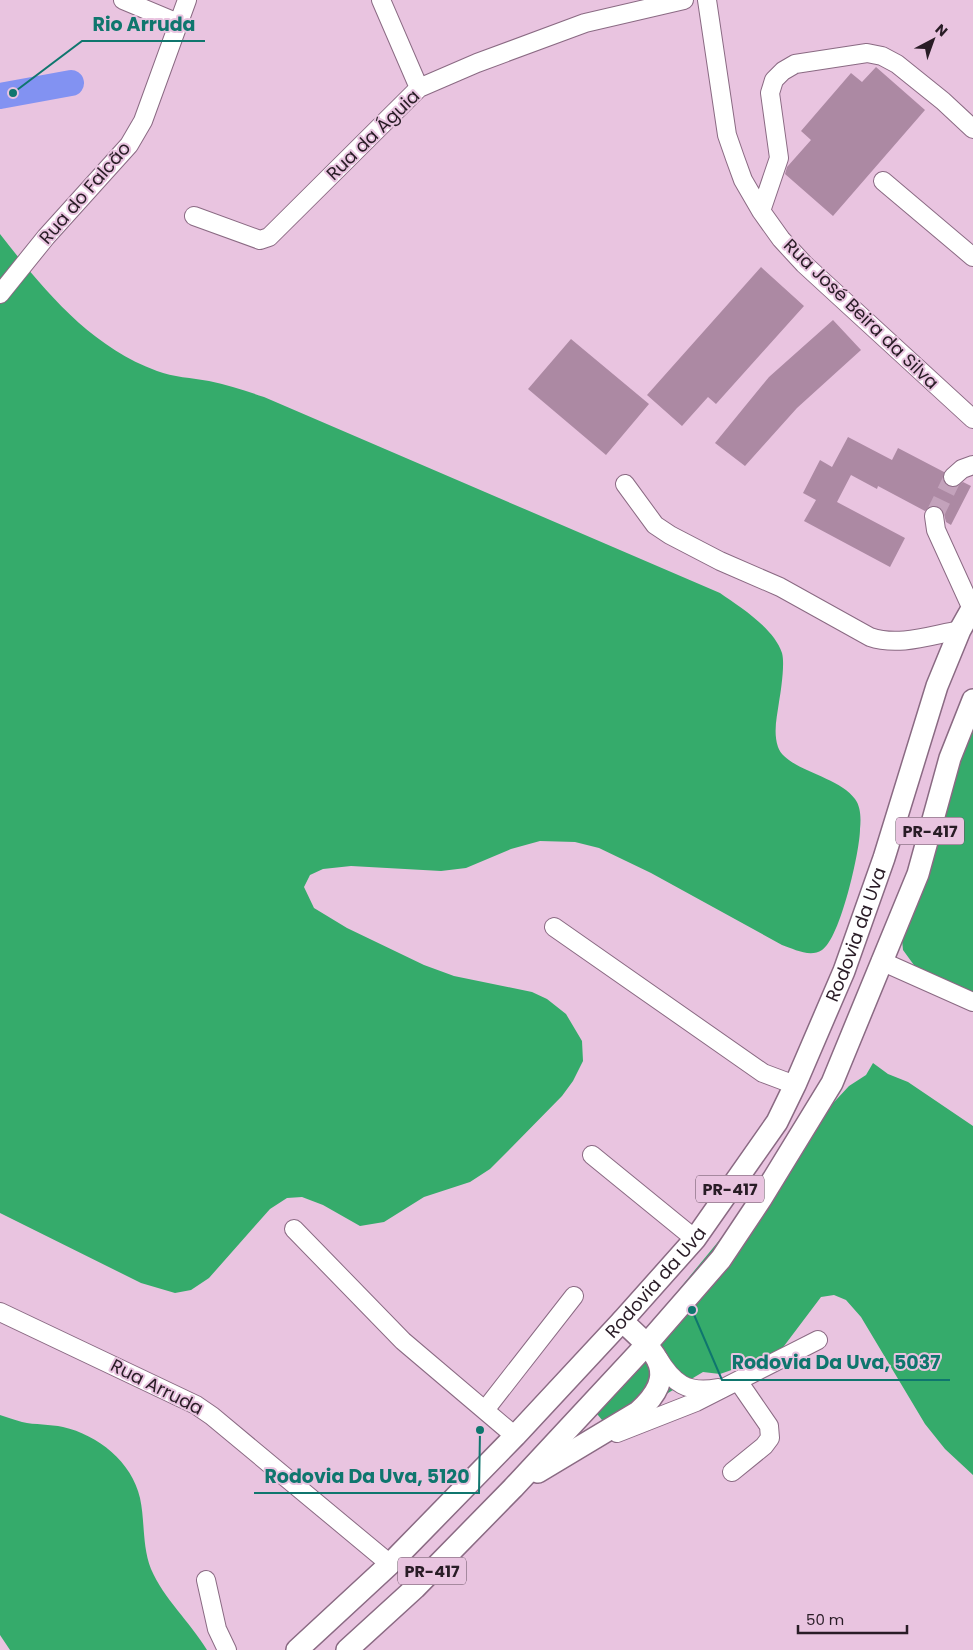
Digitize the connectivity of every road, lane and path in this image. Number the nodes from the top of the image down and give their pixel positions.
1 (123, 0) edge
2 (187, 0) edge
3 (381, 0) edge
4 (684, 0) edge
5 (707, 0) edge
6 (178, 23) junction
7 (419, 88) junction
8 (973, 129) edge
9 (883, 182) dead end
10 (761, 211) junction
11 (194, 216) dead end
12 (973, 257) edge
13 (0, 294) edge
14 (973, 419) edge
15 (973, 465) edge
16 (953, 477) tunnel mouth
17 (625, 484) dead end
18 (934, 516) tunnel mouth
19 (972, 608) edge
20 (960, 630) junction
21 (973, 700) edge
22 (554, 926) dead end
23 (881, 961) junction
24 (973, 1002) edge
25 (795, 1085) junction
26 (592, 1155) dead end
27 (294, 1229) dead end
28 (695, 1239) junction
29 (574, 1296) dead end
30 (0, 1312) edge
31 (622, 1321) junction
32 (818, 1340) dead end
33 (652, 1351) junction
34 (731, 1384) junction
35 (485, 1410) junction
36 (515, 1436) junction
37 (575, 1448) junction
38 (732, 1472) dead end
39 (513, 1488) junction
40 (390, 1564) junction
41 (206, 1580) dead end
42 (227, 1650) edge
43 (298, 1650) edge
44 (347, 1650) edge

1 - 6 street
2 - 6 street, Rua do Falcão
3 - 7 street
4 - 7 street, Rua da Águia
5 - 10 street, Rua José Beira da Silva
6 - 13 street, Rua do Falcão
7 - 11 street, Rua da Águia
8 - 10 street
9 - 12 street
10 - 14 street, Rua José Beira da Silva
15 - 16 street
17 - 20 street
18 - 19 street
19 - 20 main road, Rodovia da Uva / PR-417
20 - 25 main road, Rodovia da Uva / PR-417
21 - 23 main road, Rodovia da Uva / PR-417
22 - 25 street
23 - 24 street
23 - 33 main road, Rodovia da Uva / PR-417
25 - 28 main road, Rodovia da Uva / PR-417
26 - 28 street
27 - 35 street
28 - 31 main road, Rodovia da Uva / PR-417
29 - 35 street
30 - 40 street, Rua Arruda
31 - 33 main road
31 - 36 main road, Rodovia da Uva / PR-417
32 - 34 street
33 - 34 street
33 - 37 main road
33 - 39 main road, Rodovia da Uva / PR-417
34 - 37 street
34 - 38 street
35 - 36 street
36 - 40 main road, Rodovia da Uva / PR-417
37 - 39 main road
39 - 44 main road, Rodovia da Uva / PR-417
40 - 43 main road, Rodovia da Uva / PR-417
41 - 42 street

